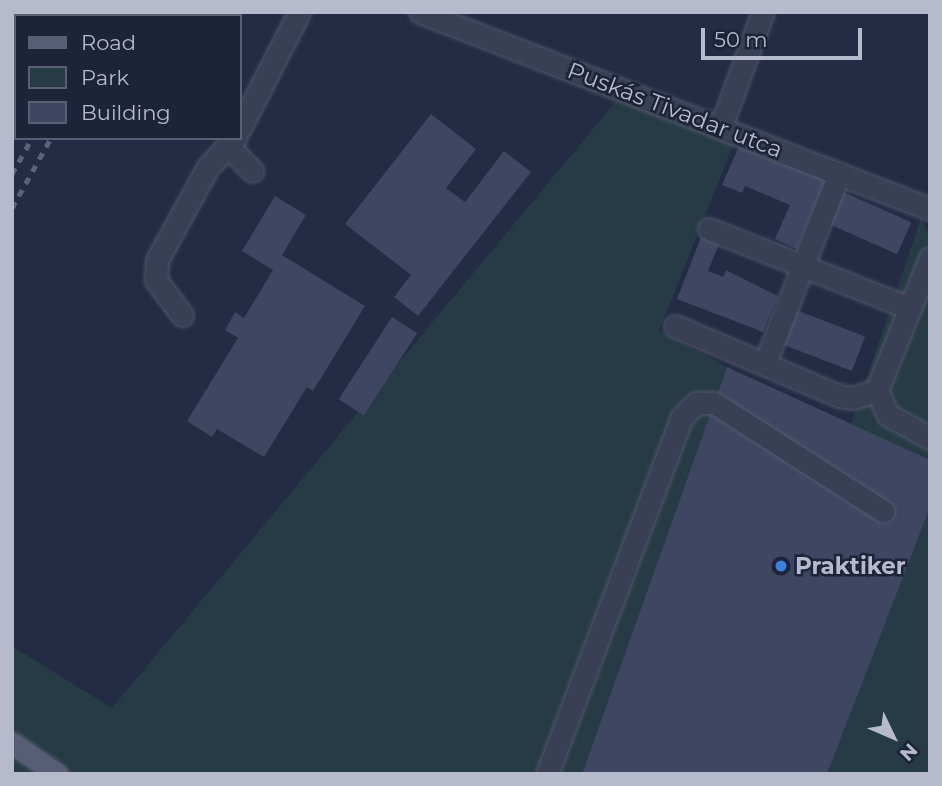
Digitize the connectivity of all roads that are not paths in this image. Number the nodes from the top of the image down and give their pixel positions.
1 (299, 12) edge
2 (420, 12) edge
3 (763, 12) edge
4 (242, 124) edge
5 (721, 126) junction
6 (232, 143) edge
7 (252, 171) dead end
8 (839, 173) junction
9 (930, 209) edge
10 (709, 229) dead end
11 (930, 258) edge
12 (803, 265) junction
13 (910, 309) junction
14 (182, 315) dead end
15 (675, 326) dead end
16 (765, 363) junction
17 (877, 390) junction
18 (930, 438) edge
19 (883, 511) dead end
20 (12, 743) edge
21 (57, 774) edge
22 (547, 774) edge

1 - 4 street
2 - 5 street, Puskás Tivadar utca
3 - 5 street
5 - 8 street, Puskás Tivadar utca
6 - 7 street
6 - 14 street
8 - 9 street, Puskás Tivadar utca
8 - 12 street
10 - 12 street
11 - 13 street
12 - 13 street
12 - 16 street
13 - 17 street
15 - 16 street
16 - 17 street
17 - 18 street
19 - 22 street
20 - 21 main road

